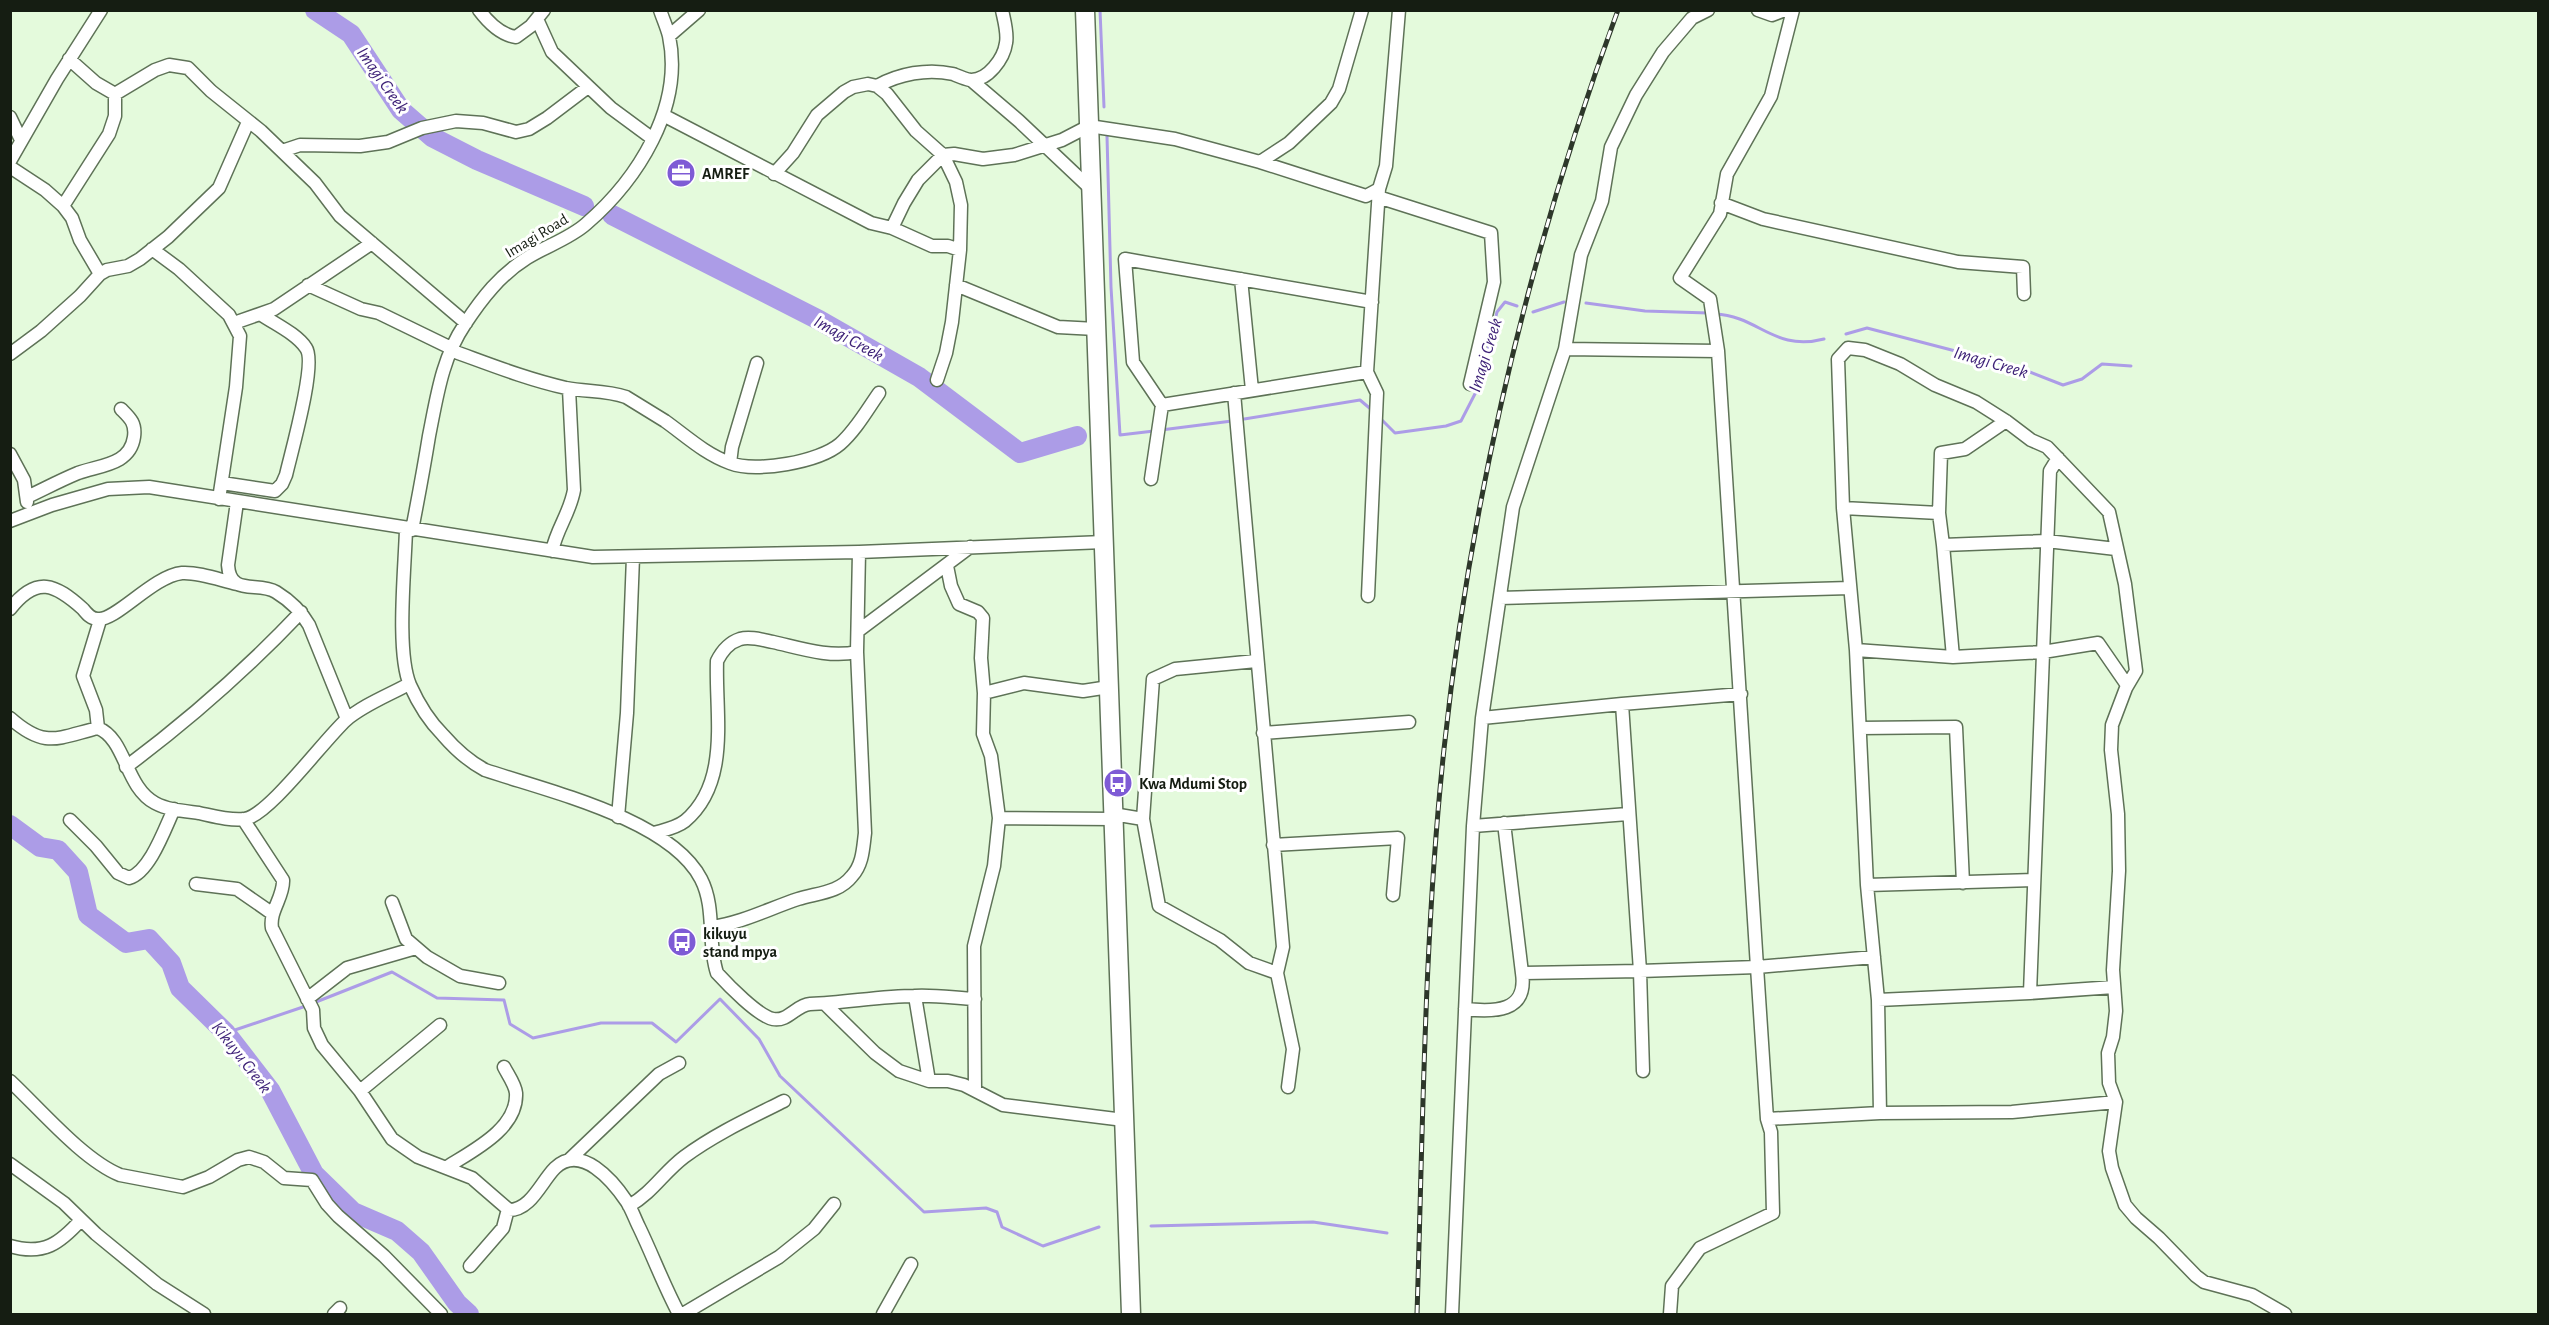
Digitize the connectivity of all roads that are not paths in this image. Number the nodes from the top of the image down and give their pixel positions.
1 (101, 10) edge
2 (479, 10) edge
3 (660, 10) edge
4 (699, 10) edge
5 (1002, 10) edge
6 (1085, 10) edge
7 (1362, 10) edge
8 (1399, 10) edge
9 (1708, 10) edge
10 (1758, 10) edge
11 (1785, 10) edge
12 (1793, 10) edge
13 (540, 15) edge
14 (669, 36) junction
15 (69, 59) junction
16 (971, 80) junction
17 (877, 86) junction
18 (588, 87) junction
19 (115, 94) junction
20 (663, 114) junction
21 (10, 117) edge
22 (248, 122) junction
23 (1089, 126) junction
24 (653, 139) junction
25 (21, 140) junction
26 (1045, 145) junction
27 (282, 151) junction
28 (943, 155) junction
29 (10, 161) edge
30 (1260, 162) junction
31 (10, 167) edge
32 (774, 174) junction
33 (1091, 189) junction
34 (1378, 193) junction
35 (1722, 203) junction
36 (63, 206) junction
37 (892, 228) junction
38 (372, 243) junction
39 (152, 249) junction
40 (960, 250) junction
41 (100, 274) junction
42 (1241, 279) junction
43 (308, 285) junction
44 (956, 285) junction
45 (2024, 294) dead end
46 (1372, 302) junction
47 (262, 315) junction
48 (466, 322) junction
49 (234, 323) junction
50 (1096, 329) junction
51 (451, 349) junction
52 (1565, 349) junction
53 (1718, 351) junction
54 (10, 354) edge
55 (757, 363) dead end
56 (1367, 372) junction
57 (937, 380) dead end
58 (1470, 384) dead end
59 (569, 389) junction
60 (1252, 390) junction
61 (879, 393) dead end
62 (1234, 393) junction
63 (1162, 405) junction
64 (120, 409) dead end
65 (2006, 421) junction
66 (10, 454) edge
67 (2058, 458) junction
68 (730, 463) junction
69 (1151, 479) dead end
70 (222, 483) junction
71 (27, 497) junction
72 (219, 500) junction
73 (237, 502) junction
74 (1843, 508) junction
75 (1939, 513) junction
76 (27, 515) junction
77 (10, 521) edge
78 (409, 530) junction
79 (2047, 541) junction
80 (1104, 542) junction
81 (1943, 545) junction
82 (970, 547) junction
83 (2116, 549) junction
84 (552, 551) junction
85 (859, 552) junction
86 (633, 557) junction
87 (947, 566) junction
88 (237, 584) junction
89 (1850, 588) junction
90 (1734, 593) junction
91 (1368, 596) dead end
92 (1500, 598) junction
93 (10, 609) edge
94 (301, 612) junction
95 (100, 620) junction
96 (858, 631) junction
97 (1856, 650) junction
98 (857, 652) junction
99 (2043, 652) junction
100 (1953, 657) junction
101 (1256, 661) junction
102 (410, 684) junction
103 (2127, 685) junction
104 (1109, 687) junction
105 (984, 693) junction
106 (1741, 694) junction
107 (1622, 704) junction
108 (10, 718) edge
109 (1482, 718) junction
110 (347, 719) junction
111 (1409, 722) dead end
112 (98, 728) junction
113 (1860, 728) junction
114 (1263, 733) junction
115 (126, 767) junction
116 (174, 809) junction
117 (1628, 813) junction
118 (1114, 816) junction
119 (618, 817) junction
120 (999, 818) junction
121 (243, 819) junction
122 (1143, 819) junction
123 (70, 820) dead end
124 (1504, 823) junction
125 (1473, 826) junction
126 (654, 833) junction
127 (1273, 845) junction
128 (2034, 880) junction
129 (1963, 882) junction
130 (196, 884) dead end
131 (1867, 885) junction
132 (1393, 895) dead end
133 (392, 902) dead end
134 (273, 914) junction
135 (711, 927) junction
136 (416, 948) junction
137 (1874, 957) junction
138 (1757, 968) junction
139 (1640, 971) junction
140 (1277, 973) junction
141 (1522, 973) junction
142 (499, 983) dead end
143 (2114, 987) junction
144 (2030, 993) junction
145 (915, 996) junction
146 (307, 999) junction
147 (975, 999) junction
148 (1878, 1000) junction
149 (826, 1005) junction
150 (1465, 1010) junction
151 (440, 1025) dead end
152 (679, 1063) dead end
153 (504, 1067) dead end
154 (1643, 1071) dead end
155 (10, 1081) edge
156 (929, 1081) junction
157 (1288, 1087) dead end
158 (975, 1090) junction
159 (360, 1091) junction
160 (784, 1101) dead end
161 (2116, 1102) junction
162 (1880, 1113) junction
163 (1767, 1119) junction
164 (1124, 1120) junction
165 (569, 1160) junction
166 (10, 1164) edge
167 (447, 1167) junction
168 (834, 1204) dead end
169 (629, 1206) junction
170 (508, 1209) junction
171 (81, 1220) junction
172 (10, 1246) edge
173 (911, 1264) dead end
174 (470, 1266) dead end
175 (184, 1310) edge
176 (204, 1314) edge
177 (441, 1314) edge
178 (681, 1314) edge
179 (883, 1314) edge
180 (1131, 1314) edge
181 (1452, 1314) edge
182 (1670, 1314) edge
183 (2285, 1314) edge

1 - 15 street
2 - 13 street
3 - 14 street, Imagi Road
4 - 14 street
5 - 16 street
6 - 23 highway
7 - 30 street
8 - 34 street
9 - 52 street
10 - 11 street
12 - 35 street
13 - 18 street
14 - 20 street, Imagi Road
15 - 19 street
15 - 25 street
16 - 17 street
16 - 26 street
17 - 28 street
17 - 32 street
18 - 24 street
18 - 27 street
19 - 22 street
19 - 36 street
20 - 24 street, Imagi Road
20 - 32 street
21 - 25 street
22 - 27 street
22 - 39 street
23 - 26 street
23 - 30 street
23 - 33 highway
24 - 48 street, Imagi Road
25 - 29 street
26 - 28 street
26 - 33 street
27 - 38 street
28 - 37 street
28 - 40 street
30 - 34 street
31 - 36 street
32 - 37 street
33 - 50 highway
34 - 46 street
34 - 58 street
35 - 45 street
35 - 53 street
36 - 41 street
37 - 40 street
38 - 43 street
38 - 48 street
39 - 41 street
39 - 49 street
40 - 44 street
41 - 54 street
42 - 46 street
42 - 60 street
42 - 63 street
43 - 47 street
43 - 51 street
44 - 50 street
44 - 57 street
46 - 56 street
47 - 49 street
47 - 70 street
48 - 51 street, Imagi Road
49 - 70 street
50 - 80 highway
51 - 59 street
51 - 78 street, Imagi Road
52 - 53 street
52 - 92 street
53 - 90 street
55 - 68 street
56 - 60 street
56 - 91 street
59 - 68 street
59 - 84 street
60 - 62 street
61 - 68 street
62 - 63 street
62 - 101 street
63 - 69 street
64 - 71 street
65 - 67 street
65 - 74 street
65 - 75 street
66 - 71 street
67 - 79 street
67 - 83 street
70 - 72 street
71 - 76 street
72 - 73 street
72 - 76 street
73 - 78 street
73 - 88 street
74 - 75 street
74 - 89 street
75 - 81 street
76 - 77 street
78 - 84 street
78 - 102 street, Imagi Road
79 - 81 street
79 - 83 street
79 - 99 street
80 - 82 street
80 - 104 highway
81 - 100 street
82 - 85 street
82 - 87 street
83 - 103 street
84 - 86 street
85 - 86 street
85 - 96 street
86 - 119 street
87 - 96 street
87 - 105 street
88 - 94 street
88 - 95 street
89 - 90 street
89 - 97 street
90 - 92 street
90 - 106 street
92 - 109 street
93 - 95 street
94 - 110 street
94 - 115 street
95 - 112 street
96 - 98 street
97 - 100 street
97 - 113 street
98 - 126 street
98 - 135 street
99 - 100 street
99 - 103 street
99 - 128 street
101 - 114 street
101 - 122 street
102 - 110 street
102 - 119 street, Imagi Road
103 - 143 street
104 - 105 street
104 - 118 highway
105 - 120 street
106 - 107 street
106 - 138 street
107 - 109 street
107 - 117 street
108 - 112 street
109 - 125 street
110 - 121 street
111 - 114 street
112 - 115 street
113 - 129 street
113 - 131 street
114 - 127 street
115 - 116 street
116 - 121 street
116 - 123 street
117 - 124 street
117 - 139 street
118 - 120 street
118 - 122 street
118 - 164 highway
119 - 126 street, Imagi Road
120 - 147 street
121 - 134 street
122 - 140 street
124 - 125 street
124 - 141 street
125 - 150 street
126 - 135 street, Imagi Road
127 - 132 street
127 - 140 street
128 - 129 street
128 - 144 street
129 - 131 street
130 - 134 street
131 - 137 street
133 - 136 street
134 - 146 street
135 - 149 street, Imagi Road
136 - 142 street
136 - 146 street
137 - 138 street
137 - 148 street
138 - 139 street
138 - 163 street
139 - 141 street
139 - 154 street
140 - 157 street
141 - 150 street
143 - 144 street
143 - 161 street
144 - 148 street
145 - 147 street, Imagi Road
145 - 149 street, Imagi Road
145 - 156 street
146 - 159 street
147 - 158 street
148 - 162 street
149 - 156 street
150 - 181 street
151 - 159 street
152 - 165 street
153 - 167 street
155 - 177 street
156 - 158 street
158 - 164 street
159 - 167 street
160 - 169 street
161 - 162 street
161 - 183 street
162 - 163 street
163 - 182 street
164 - 180 highway
165 - 169 street
165 - 170 street
166 - 171 street
167 - 170 street
168 - 178 street
169 - 178 street
170 - 174 street
171 - 172 street
171 - 175 street
173 - 179 street
175 - 176 street

